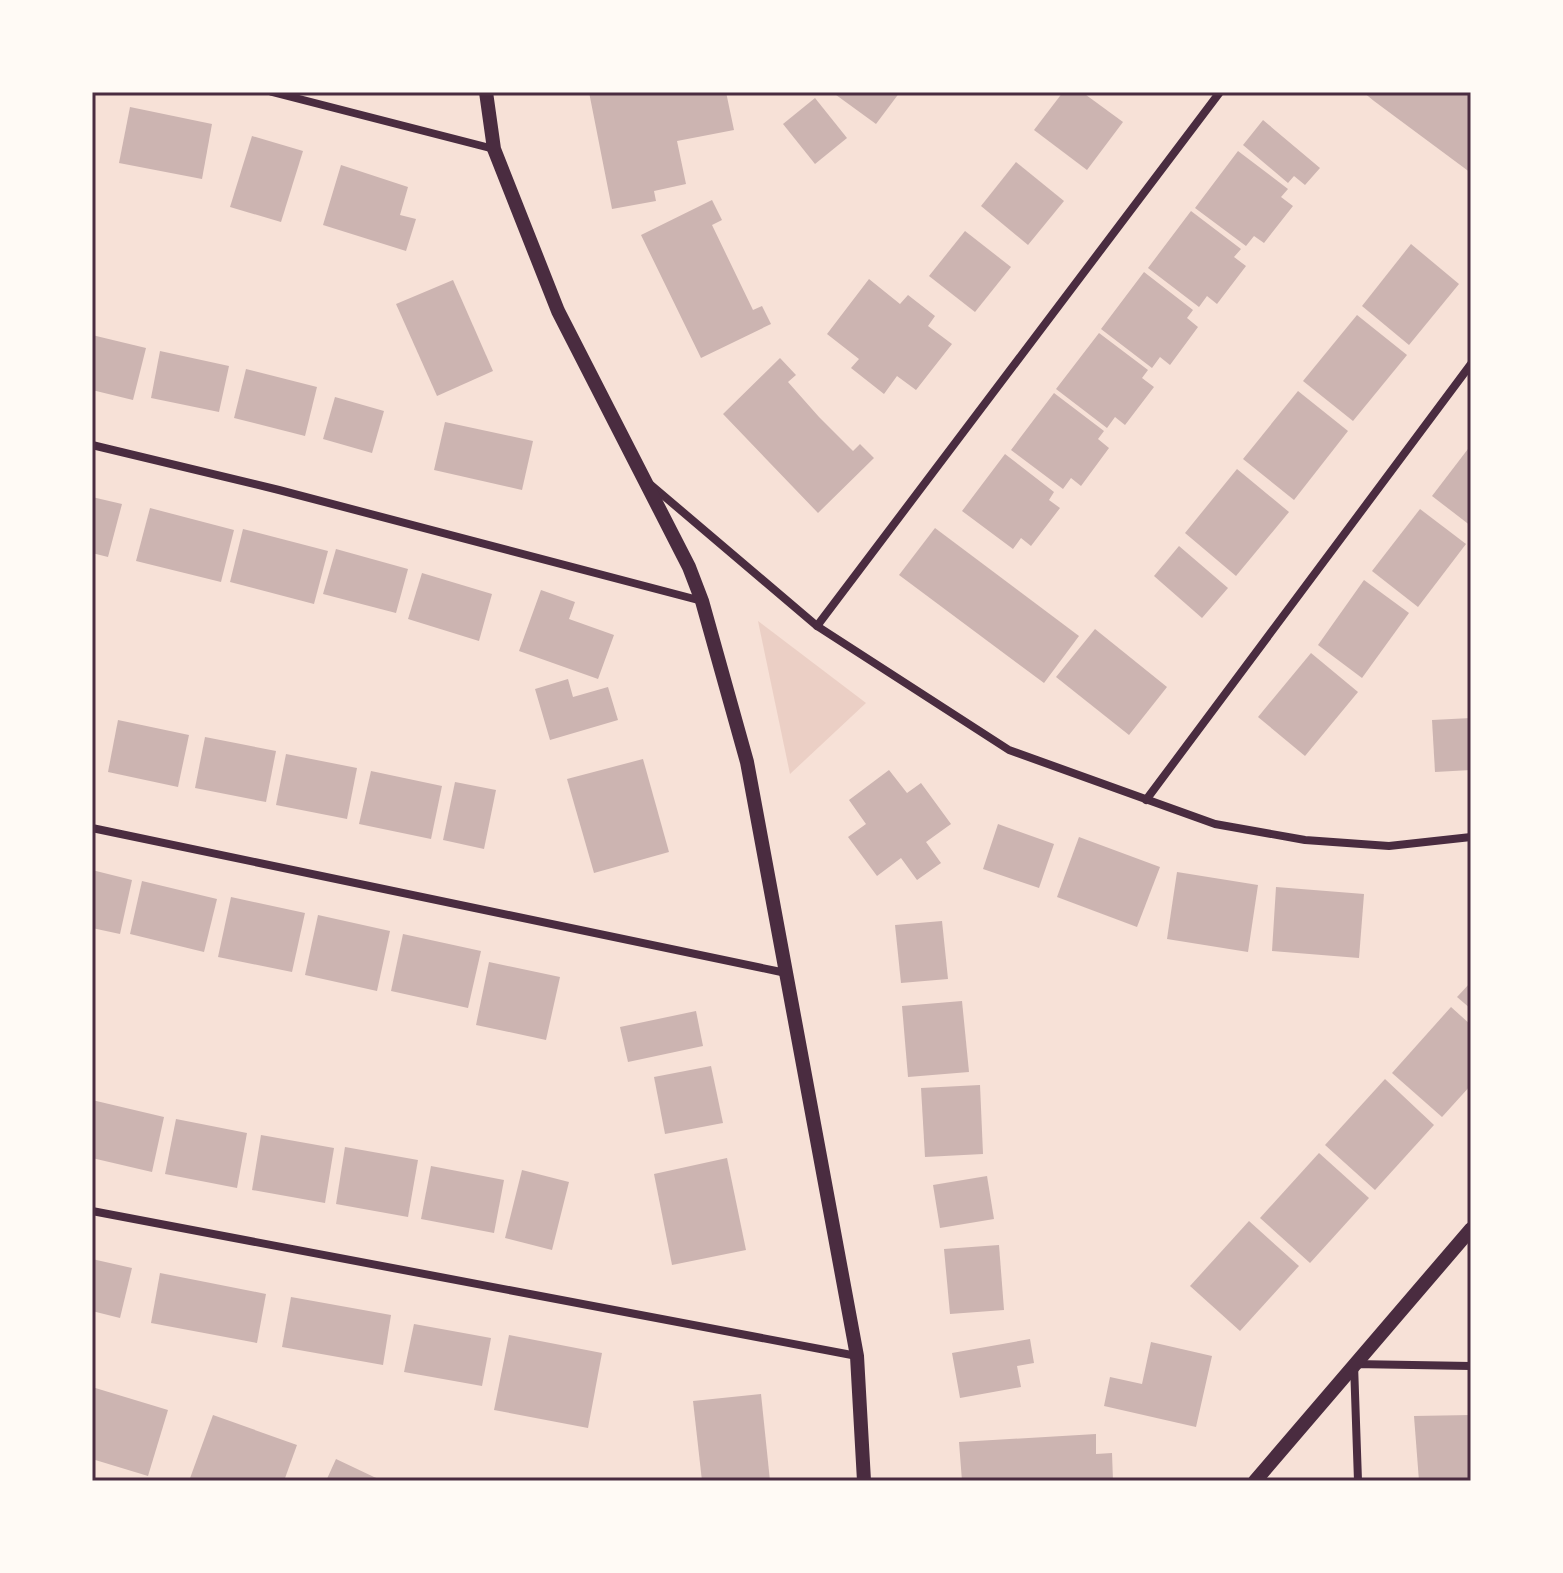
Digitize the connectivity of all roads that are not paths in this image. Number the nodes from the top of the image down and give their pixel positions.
1 (272, 92) edge
2 (486, 92) edge
3 (1220, 92) edge
4 (494, 149) junction
5 (1471, 364) edge
6 (92, 445) edge
7 (646, 481) junction
8 (702, 601) junction
9 (817, 626) junction
10 (1146, 800) junction
11 (92, 828) edge
12 (1471, 837) edge
13 (786, 973) junction
14 (92, 1211) edge
15 (1471, 1229) edge
16 (857, 1356) junction
17 (1354, 1364) junction
18 (1471, 1366) edge
19 (864, 1481) edge
20 (1255, 1481) edge
21 (1358, 1481) edge

1 - 4 street
2 - 4 street
3 - 9 street
4 - 7 street
5 - 10 street
6 - 8 street
7 - 8 street
7 - 9 street
8 - 13 street
9 - 10 street
10 - 12 street
11 - 13 street
13 - 16 street
14 - 16 street
15 - 17 street
16 - 19 street
17 - 18 street
17 - 20 street
17 - 21 street

